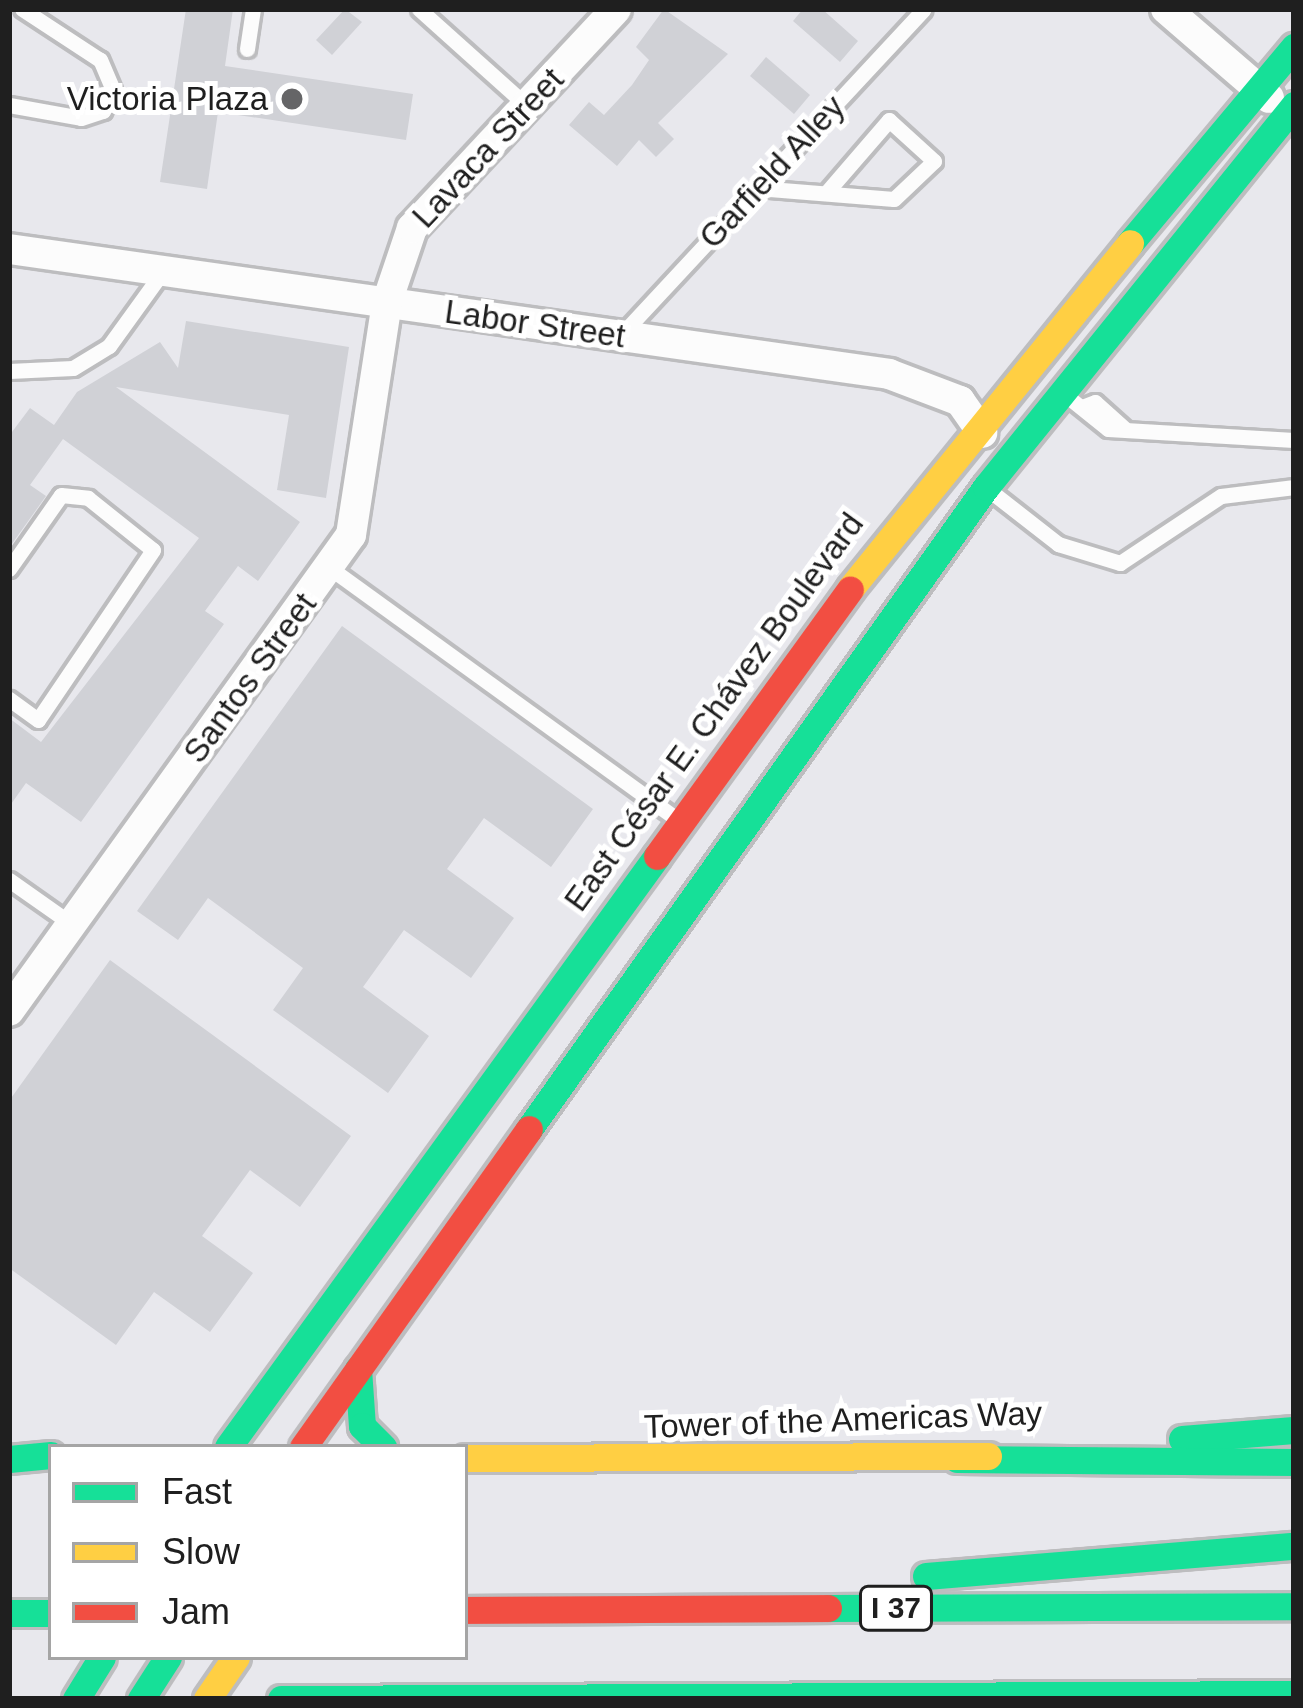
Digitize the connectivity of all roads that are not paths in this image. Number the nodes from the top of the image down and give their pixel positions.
1 (22, 9) edge
2 (419, 9) edge
3 (616, 9) edge
4 (924, 9) edge
5 (1166, 9) edge
6 (255, 10) edge
7 (1294, 47) edge
8 (248, 49) dead end
9 (1258, 92) junction
10 (9, 105) edge
11 (527, 106) junction
12 (1292, 109) edge
13 (758, 188) junction
14 (826, 193) junction
15 (9, 249) edge
16 (164, 272) junction
17 (387, 302) junction
18 (620, 336) junction
19 (9, 371) edge
20 (1072, 400) junction
21 (981, 418) junction
22 (1294, 440) edge
23 (986, 487) junction
24 (1294, 487) edge
25 (330, 568) junction
26 (9, 569) edge
27 (9, 699) edge
28 (677, 819) junction
29 (9, 880) edge
30 (70, 923) junction
31 (9, 1012) edge
32 (366, 1255) junction
33 (413, 1289) junction
34 (358, 1369) junction
35 (1294, 1430) edge
36 (230, 1444) edge
37 (305, 1444) edge
38 (380, 1444) edge
39 (48, 1455) edge
40 (468, 1458) edge
41 (9, 1459) edge
42 (958, 1459) junction
43 (1294, 1462) edge
44 (1294, 1546) edge
45 (1294, 1606) edge
46 (468, 1610) edge
47 (498, 1610) junction
48 (9, 1613) edge
49 (48, 1613) edge
50 (100, 1660) edge
51 (166, 1660) edge
52 (234, 1660) edge
53 (1294, 1694) edge
54 (76, 1699) edge
55 (141, 1699) edge
56 (207, 1699) edge
57 (281, 1699) edge

1 - 10 lane
2 - 11 lane
3 - 11 street, Lavaca Street
4 - 13 lane, Garfield Alley
5 - 9 street
6 - 8 lane
7 - 9 main road, East César E. Chávez Boulevard
9 - 12 street
9 - 21 main road, East César E. Chávez Boulevard
11 - 17 street, Lavaca Street
12 - 20 main road
13 - 14 lane
13 - 18 lane, Garfield Alley
14 - 14 lane
15 - 16 street, Labor Street
16 - 17 street, Labor Street
16 - 19 lane
17 - 18 street, Labor Street
17 - 25 street, Santos Street
18 - 21 street, Labor Street
20 - 22 lane
20 - 23 main road
21 - 23 street
21 - 28 main road, East César E. Chávez Boulevard
23 - 24 lane
23 - 33 main road
25 - 28 lane
25 - 30 street, Santos Street
26 - 27 lane
28 - 32 main road, East César E. Chávez Boulevard
29 - 30 lane
30 - 31 street, Santos Street
32 - 33 main road
32 - 36 main road, East César E. Chávez Boulevard
33 - 34 main road
34 - 37 main road
34 - 38 main road
35 - 42 main road, Tower of the Americas Way
39 - 41 main road
40 - 42 main road, Tower of the Americas Way
42 - 43 main road
44 - 47 main road
45 - 47 main road, I 37
46 - 47 main road, I 37
48 - 49 main road
50 - 54 main road
51 - 55 main road
52 - 56 main road
53 - 57 main road

